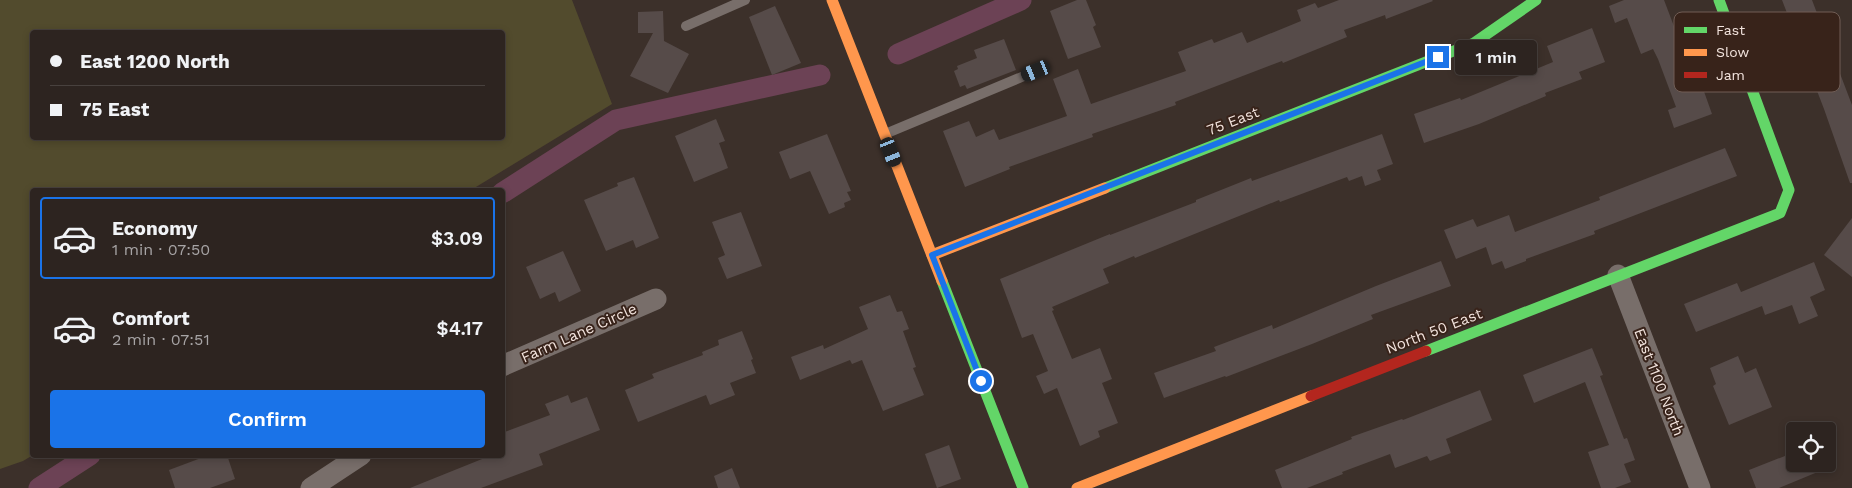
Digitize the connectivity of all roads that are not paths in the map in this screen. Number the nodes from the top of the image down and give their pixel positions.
1 (745, 0) edge
2 (832, 0) edge
3 (1536, 0) edge
4 (1719, 0) edge
5 (1723, 12) edge
6 (686, 26) dead end
7 (1036, 71) dead end
8 (1753, 92) edge
9 (884, 134) junction
10 (932, 255) junction
11 (1618, 275) junction
12 (656, 299) dead end
13 (505, 365) edge
14 (356, 458) edge
15 (311, 488) edge
16 (1023, 488) edge
17 (1077, 488) edge
18 (1700, 488) edge

1 - 6 lane
2 - 9 street
3 - 10 street, 75 East
4 - 5 street, North 50 East
7 - 9 lane
8 - 11 street, North 50 East
9 - 10 street
10 - 16 street
11 - 17 street, North 50 East
11 - 18 street, East 1100 North
12 - 13 street, Farm Lane Circle
14 - 15 street

